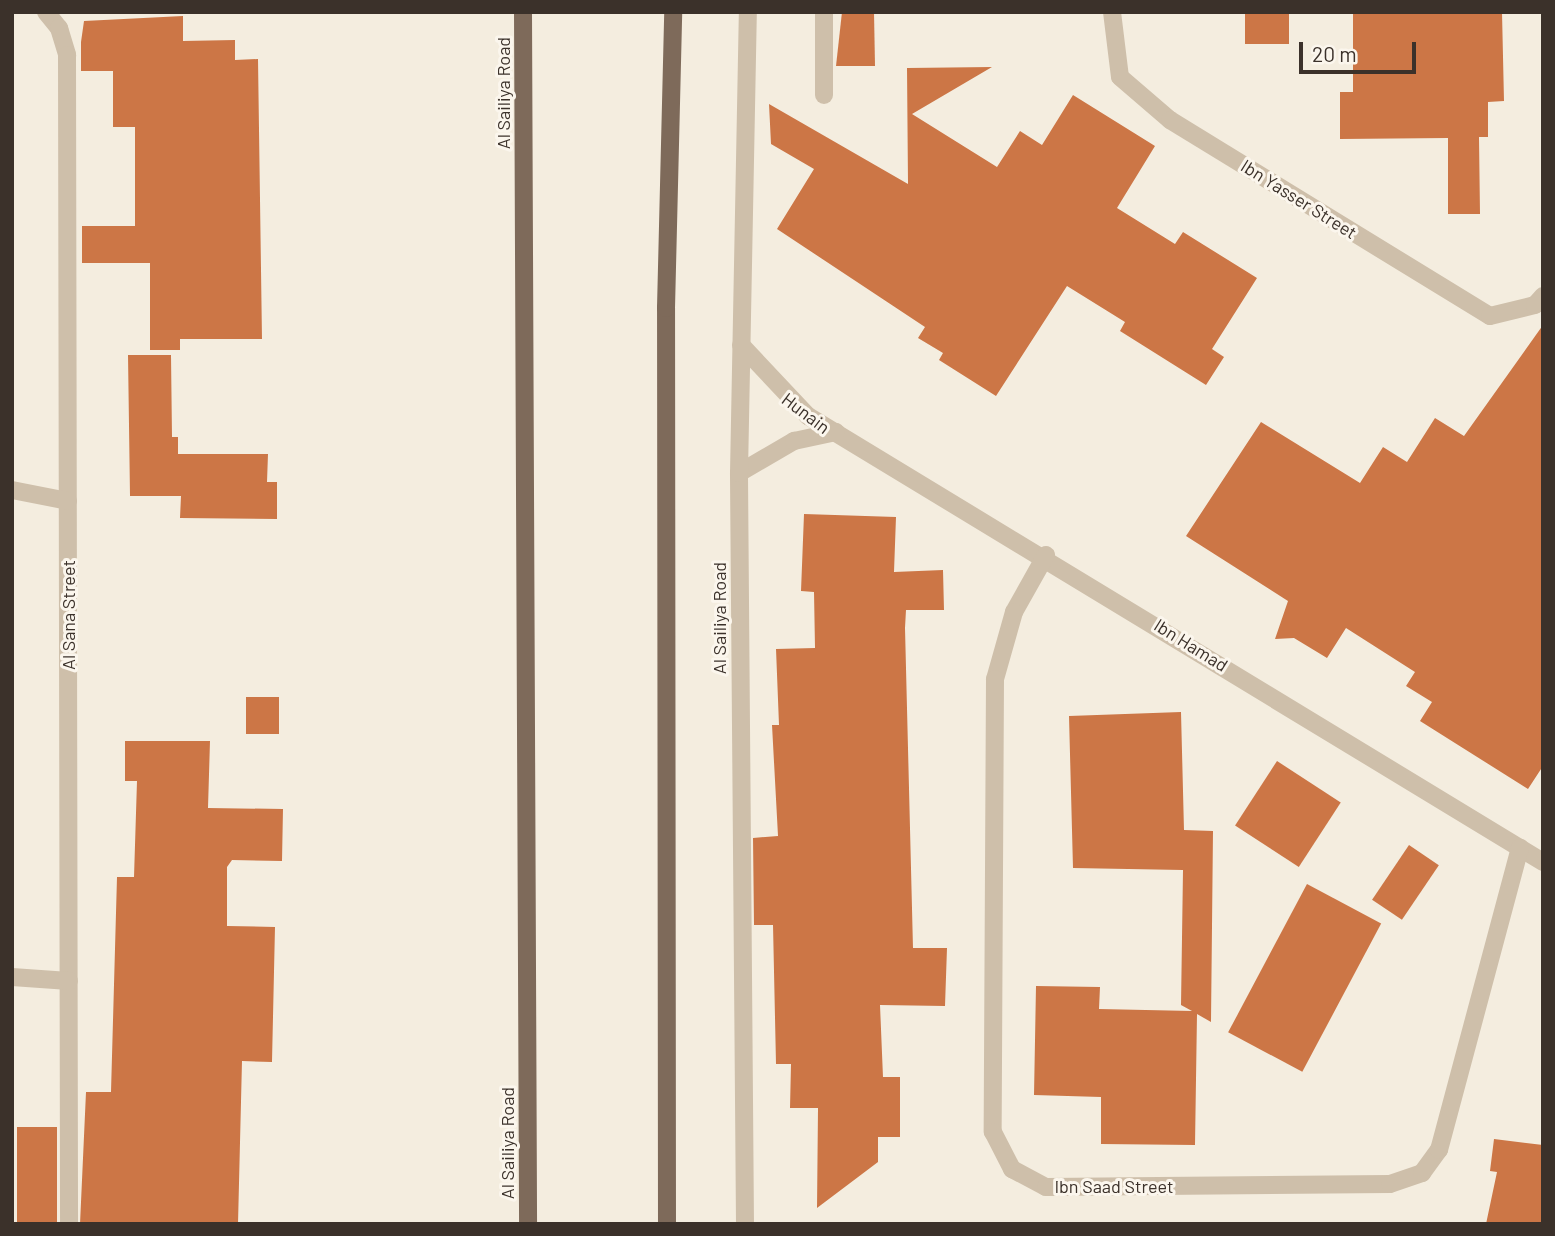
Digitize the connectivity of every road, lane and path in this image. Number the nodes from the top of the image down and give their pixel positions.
1 (46, 12) edge
2 (523, 12) edge
3 (673, 12) edge
4 (748, 12) edge
5 (824, 12) edge
6 (1112, 12) edge
7 (824, 95) dead end
8 (1543, 296) edge
9 (741, 345) junction
10 (836, 432) junction
11 (739, 473) junction
12 (12, 490) edge
13 (68, 501) junction
14 (1046, 555) junction
15 (1520, 848) junction
16 (1543, 862) edge
17 (12, 977) edge
18 (69, 981) junction
19 (69, 1224) edge
20 (528, 1224) edge
21 (667, 1224) edge
22 (745, 1224) edge

1 - 13 street, Al Sana Street
2 - 20 main road, Al Sailiya Road
3 - 21 main road
4 - 9 street, Al Sailiya Road
5 - 7 street
6 - 8 street, Ibn Yasser Street
9 - 10 street, Hunain
9 - 11 street, Al Sailiya Road
10 - 11 street, Hunain
10 - 14 street, Ibn Hamad
11 - 22 street, Al Sailiya Road
12 - 13 street
13 - 18 street, Al Sana Street
14 - 15 street, Ibn Hamad
14 - 15 street, Ibn Saad Street
15 - 16 street, Ibn Hamad
17 - 18 street
18 - 19 street, Al Sana Street

